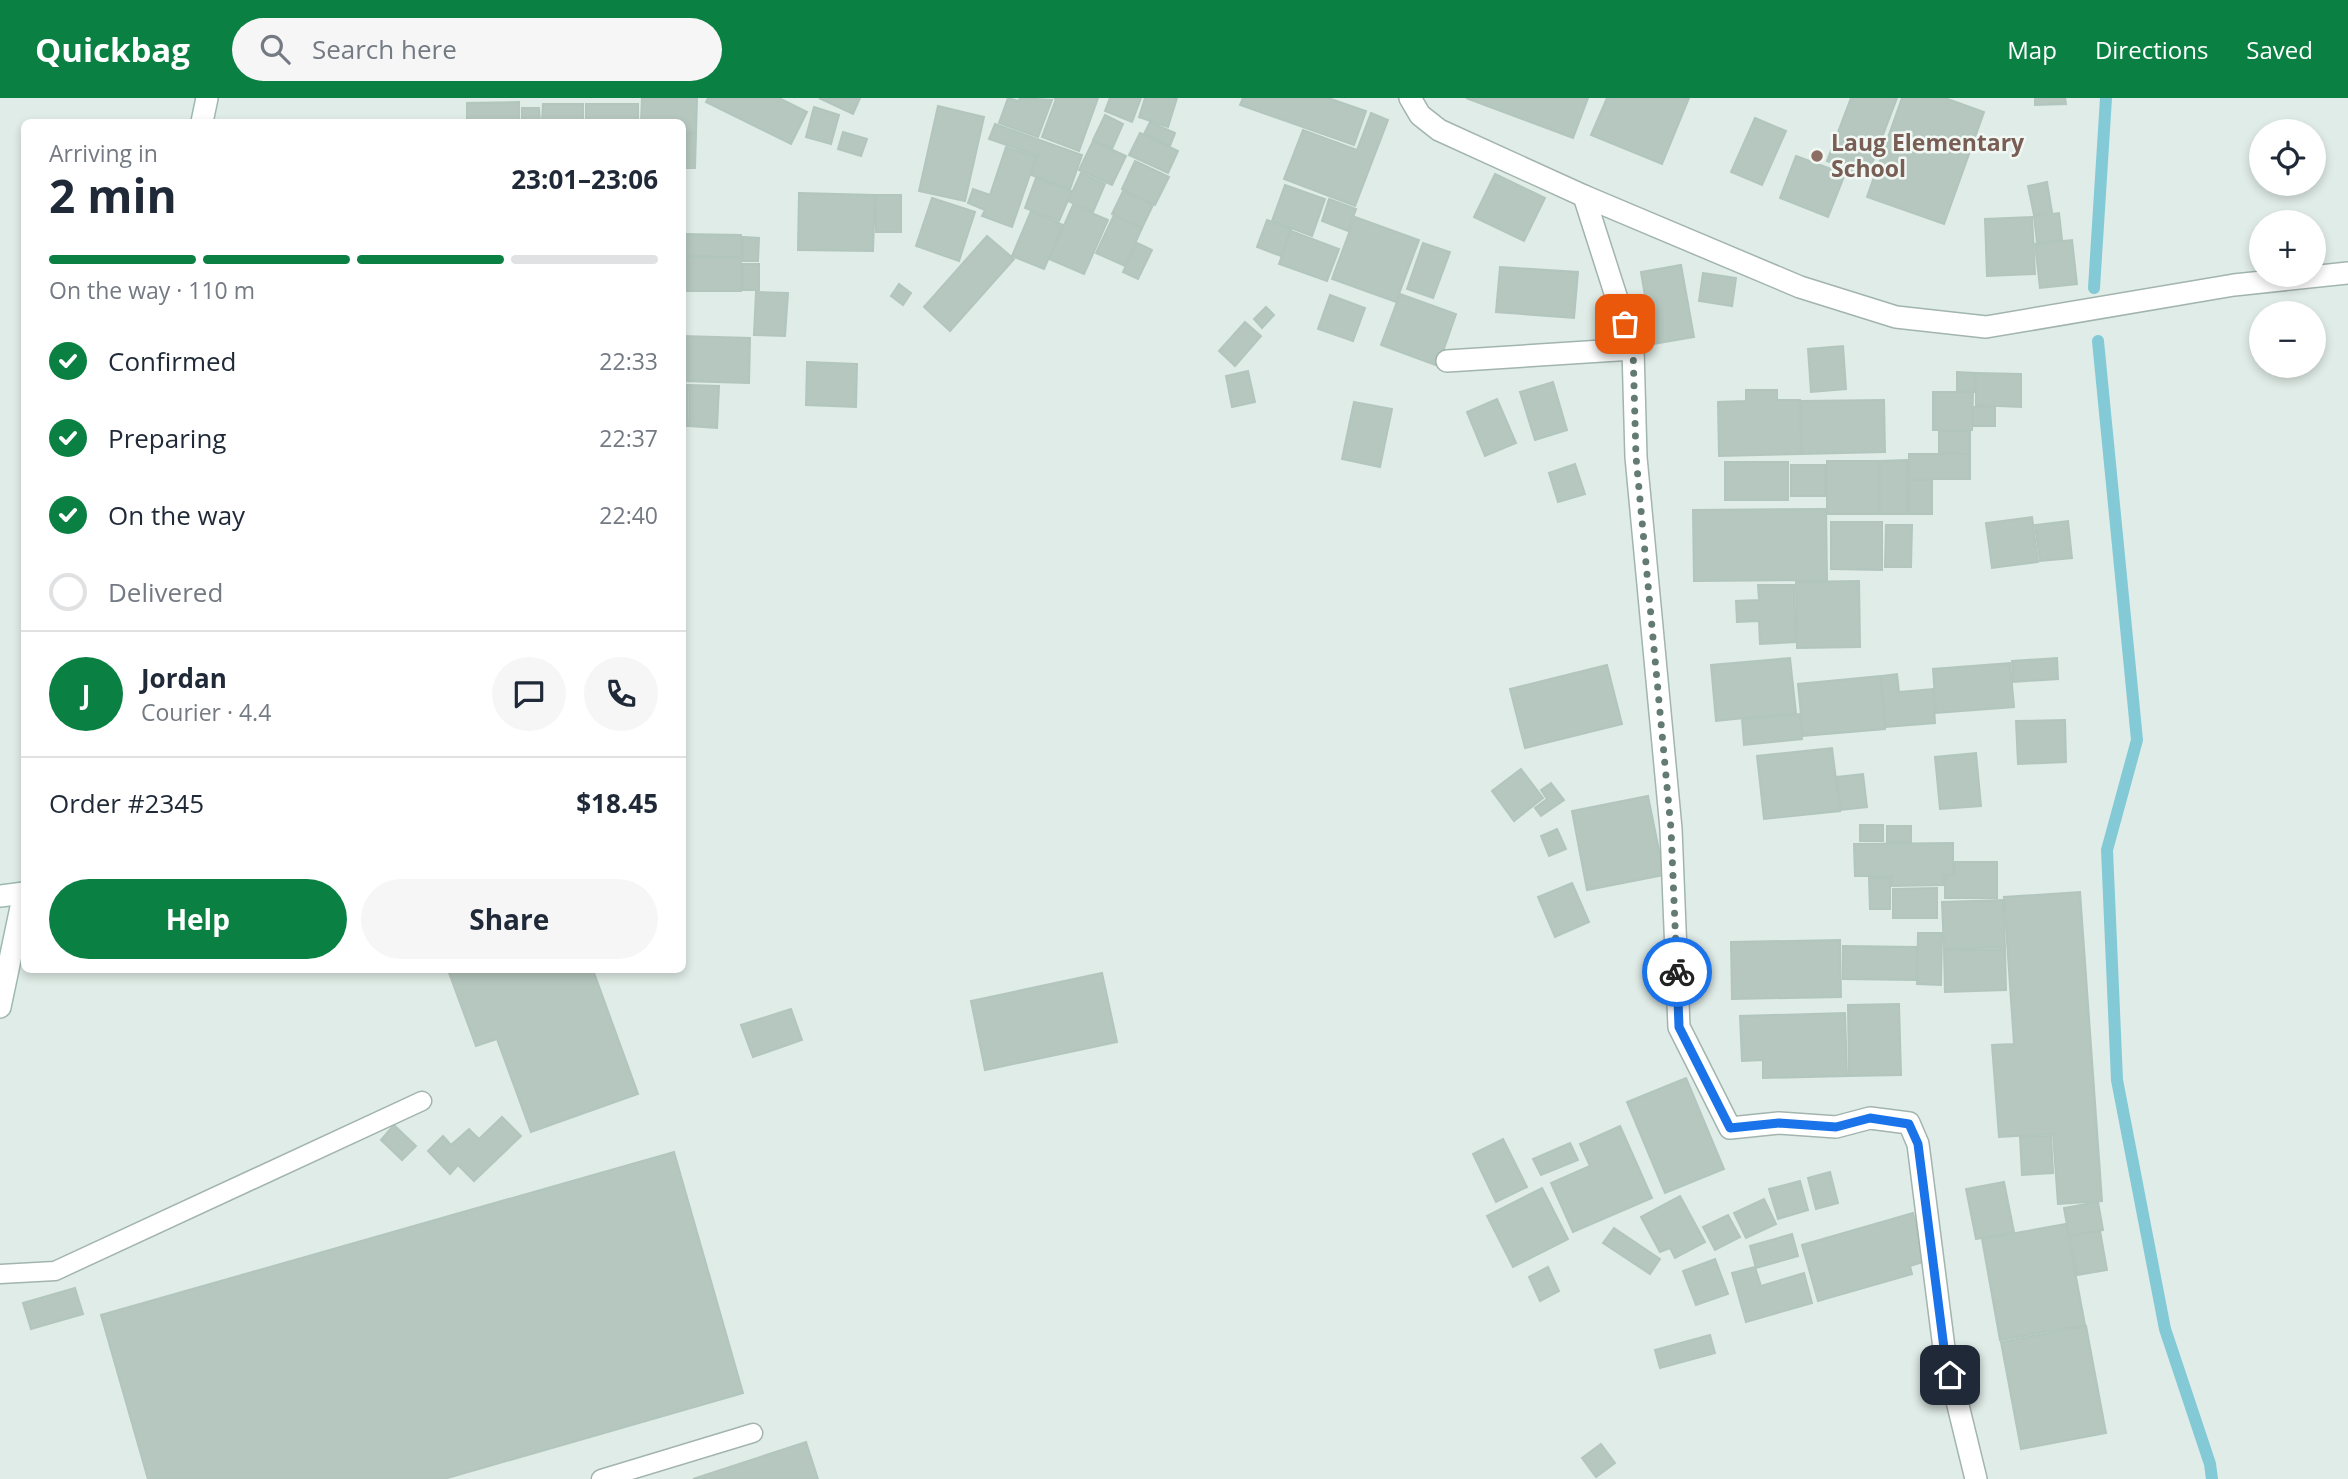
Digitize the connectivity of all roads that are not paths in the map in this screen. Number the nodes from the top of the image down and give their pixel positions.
1 (207, 98) edge
2 (1410, 98) edge
3 (203, 119) edge
4 (1584, 196) junction
5 (2348, 273) edge
6 (1633, 349) junction
7 (1447, 361) dead end
8 (21, 893) edge
9 (0, 896) edge
10 (21, 905) edge
11 (3, 976) edge
12 (0, 1006) edge
13 (422, 1101) dead end
14 (0, 1274) edge
15 (752, 1433) dead end
16 (601, 1479) edge
17 (1976, 1479) edge

1 - 3 street
2 - 4 street
4 - 5 street
4 - 6 street
6 - 7 street
6 - 17 street
8 - 9 street
10 - 11 street
11 - 12 street
13 - 14 lane
15 - 16 lane

